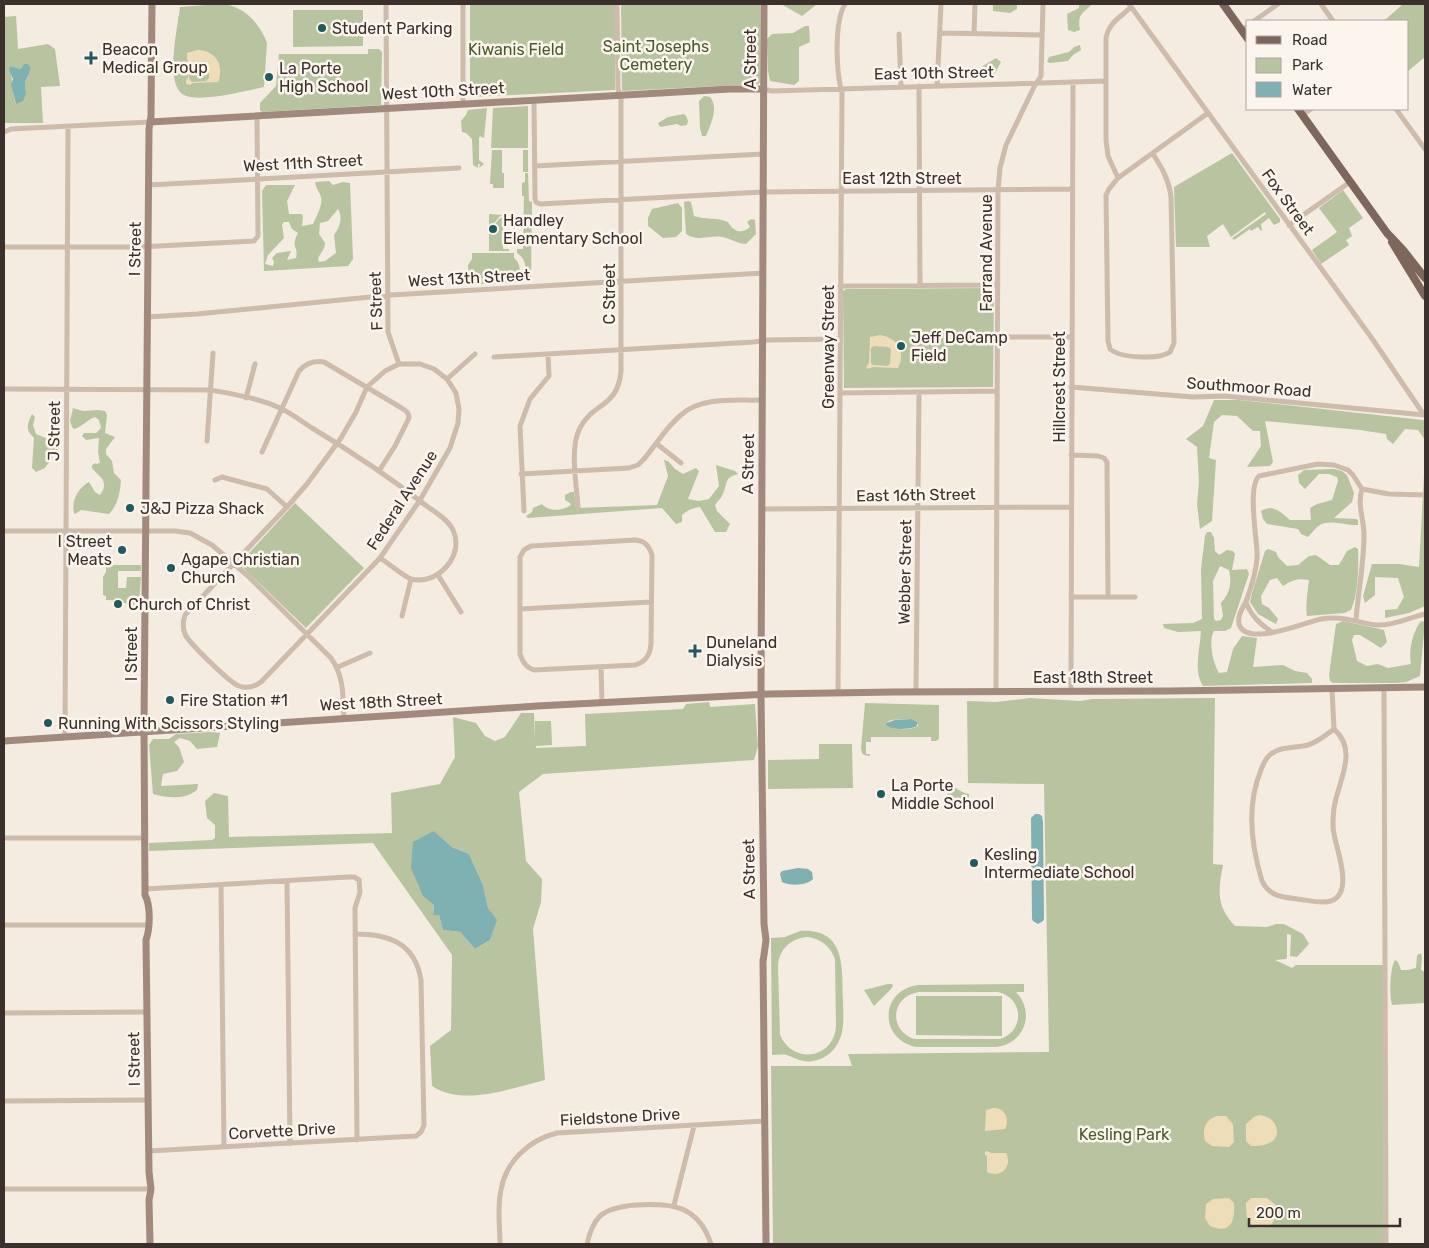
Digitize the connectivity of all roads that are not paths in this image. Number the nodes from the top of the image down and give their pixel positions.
1 (152, 4) edge
2 (386, 4) edge
3 (463, 4) edge
4 (617, 4) edge
5 (764, 4) edge
6 (845, 4) edge
7 (941, 4) edge
8 (975, 4) edge
9 (1043, 4) edge
10 (1223, 4) edge
11 (1278, 4) edge
12 (1321, 4) edge
13 (1130, 5) edge
14 (1255, 20) edge
15 (1333, 20) edge
16 (1245, 28) edge
17 (940, 33) junction
18 (899, 34) dead end
19 (974, 34) junction
20 (1042, 35) junction
21 (1106, 81) junction
22 (1073, 82) junction
23 (1036, 83) junction
24 (901, 86) junction
25 (919, 86) junction
26 (937, 86) junction
27 (840, 88) junction
28 (763, 89) junction
29 (619, 95) junction
30 (534, 100) junction
31 (463, 104) junction
32 (387, 108) junction
33 (1397, 110) edge
34 (1300, 112) edge
35 (1208, 113) junction
36 (257, 116) junction
37 (150, 122) junction
38 (68, 127) junction
39 (4, 132) edge
40 (1425, 150) edge
41 (763, 154) junction
42 (1153, 154) junction
43 (621, 162) junction
44 (534, 166) junction
45 (459, 168) dead end
46 (386, 172) junction
47 (258, 178) junction
48 (1118, 178) junction
49 (1350, 182) junction
50 (149, 185) junction
51 (1071, 189) junction
52 (920, 190) junction
53 (998, 190) junction
54 (841, 191) junction
55 (763, 192) junction
56 (621, 199) junction
57 (1288, 225) junction
58 (1387, 233) junction
59 (4, 247) edge
60 (67, 247) junction
61 (149, 247) junction
62 (763, 273) junction
63 (1425, 278) edge
64 (622, 282) junction
65 (920, 285) junction
66 (998, 285) junction
67 (840, 286) junction
68 (1424, 291) edge
69 (388, 295) junction
70 (147, 317) junction
71 (998, 337) junction
72 (1072, 337) junction
73 (840, 339) junction
74 (763, 341) junction
75 (621, 350) junction
76 (213, 353) dead end
77 (475, 354) dead end
78 (548, 354) junction
79 (494, 357) dead end
80 (255, 364) dead end
81 (398, 364) junction
82 (447, 379) junction
83 (367, 387) junction
84 (1071, 387) junction
85 (4, 389) edge
86 (67, 389) junction
87 (146, 390) junction
88 (210, 390) junction
89 (997, 391) junction
90 (919, 392) junction
91 (840, 393) junction
92 (246, 398) junction
93 (762, 400) junction
94 (281, 409) junction
95 (1425, 415) edge
96 (207, 441) dead end
97 (336, 443) junction
98 (657, 444) junction
99 (262, 452) dead end
100 (1071, 455) junction
101 (681, 463) dead end
102 (575, 470) junction
103 (379, 471) junction
104 (521, 474) junction
105 (215, 480) dead end
106 (1362, 489) junction
107 (1425, 495) edge
108 (420, 500) junction
109 (288, 507) junction
110 (996, 507) junction
111 (1071, 507) junction
112 (578, 508) dead end
113 (918, 508) junction
114 (761, 509) junction
115 (840, 509) junction
116 (524, 510) dead end
117 (4, 531) edge
118 (65, 531) junction
119 (146, 531) junction
120 (380, 558) junction
121 (233, 563) junction
122 (438, 575) junction
123 (411, 579) junction
124 (1071, 597) junction
125 (1108, 597) junction
126 (1135, 597) dead end
127 (651, 602) junction
128 (1246, 602) junction
129 (520, 609) junction
130 (461, 612) dead end
131 (1425, 614) edge
132 (402, 616) dead end
133 (1356, 620) junction
134 (1272, 632) junction
135 (307, 634) junction
136 (370, 653) dead end
137 (338, 667) junction
138 (601, 667) junction
139 (1425, 687) edge
140 (1384, 688) junction
141 (1332, 689) junction
142 (996, 691) junction
143 (838, 692) junction
144 (916, 692) junction
145 (1071, 692) junction
146 (761, 694) junction
147 (602, 702) junction
148 (344, 718) junction
149 (1334, 729) junction
150 (144, 731) junction
151 (65, 736) junction
152 (4, 741) edge
153 (4, 838) edge
154 (145, 838) junction
155 (287, 881) junction
156 (221, 885) junction
157 (145, 889) junction
158 (4, 925) edge
159 (148, 925) junction
160 (355, 934) junction
161 (147, 1012) junction
162 (4, 1013) edge
163 (149, 1100) junction
164 (4, 1102) edge
165 (765, 1121) junction
166 (694, 1126) junction
167 (357, 1140) junction
168 (290, 1144) junction
169 (224, 1147) junction
170 (149, 1151) junction
171 (4, 1189) edge
172 (151, 1189) junction
173 (674, 1205) junction
174 (150, 1244) edge
175 (500, 1244) edge
176 (586, 1244) edge
177 (711, 1244) edge
178 (766, 1244) edge
179 (1386, 1244) edge

1 - 37 street, I Street
2 - 32 street, F Street
3 - 31 street
4 - 29 street, C Street
5 - 28 street, A Street
6 - 27 street, Greenway Street
7 - 17 street
8 - 19 street
9 - 20 street, Farrand Avenue
10 - 16 main road
11 - 14 street
12 - 15 street
13 - 21 street
13 - 35 street, Fox Street
17 - 19 street
17 - 26 street
18 - 24 street
19 - 20 street
20 - 23 street, Farrand Avenue
21 - 22 street, East 10th Street
21 - 48 street
22 - 23 street, East 10th Street
22 - 51 street, Hillcrest Street
23 - 26 street, East 10th Street
23 - 53 street, Farrand Avenue
24 - 25 street, East 10th Street
24 - 27 street, East 10th Street
25 - 26 street, East 10th Street
25 - 52 street
27 - 28 street, East 10th Street
27 - 54 street, Greenway Street
28 - 29 street, West 10th Street
28 - 41 street, A Street
29 - 30 street, West 10th Street
29 - 43 street, C Street
30 - 31 street, West 10th Street
30 - 44 street
31 - 32 street, West 10th Street
32 - 36 street, West 10th Street
32 - 46 street, F Street
33 - 40 street
34 - 49 main road
35 - 42 street
35 - 57 street, Fox Street
36 - 37 street, West 10th Street
36 - 47 street
37 - 38 street, West 10th Street
37 - 50 street, I Street
38 - 39 street, West 10th Street
38 - 60 street, J Street
41 - 43 street
41 - 55 street, A Street
42 - 48 street
42 - 48 street
43 - 44 street
43 - 56 street, C Street
44 - 56 street, East 12th Street
45 - 46 street, West 11th Street
46 - 47 street, West 11th Street
46 - 69 street, F Street
47 - 50 street, West 11th Street
47 - 61 street
49 - 57 street
49 - 58 main road
50 - 61 street, I Street
51 - 53 street, East 12th Street
51 - 72 street, Hillcrest Street
52 - 53 street, East 12th Street
52 - 54 street, East 12th Street
52 - 65 street
53 - 66 street, Farrand Avenue
54 - 55 street, East 12th Street
54 - 67 street, Greenway Street
55 - 56 street, East 12th Street
55 - 62 street, A Street
56 - 64 street, C Street
57 - 95 street, Fox Street
58 - 63 main road
58 - 68 main road
59 - 60 street
60 - 61 street
60 - 86 street, J Street
61 - 70 street, I Street
62 - 64 street, West 13th Street
62 - 74 street, A Street
64 - 69 street, West 13th Street
64 - 75 street, C Street
65 - 66 street
65 - 67 street
66 - 71 street, Farrand Avenue
67 - 73 street, Greenway Street
69 - 70 street, West 13th Street
69 - 81 street, F Street
70 - 87 street, I Street
71 - 72 street
71 - 89 street, Farrand Avenue
72 - 84 street, Hillcrest Street
73 - 74 street
73 - 91 street, Greenway Street
74 - 75 street
74 - 93 street, A Street
75 - 78 street
75 - 102 street, C Street
76 - 88 street
77 - 82 street
78 - 79 street
78 - 104 street
80 - 92 street
81 - 82 street
81 - 83 street
82 - 108 street, Federal Avenue
83 - 94 street
83 - 97 street
83 - 103 street
84 - 95 street, Southmoor Road
84 - 100 street, Hillcrest Street
85 - 86 street
86 - 87 street
86 - 118 street, J Street
87 - 88 street
87 - 119 street, I Street
88 - 92 street
88 - 96 street
89 - 90 street
89 - 110 street, Farrand Avenue
90 - 91 street
90 - 113 street, Webber Street
91 - 115 street, Greenway Street
92 - 94 street
93 - 98 street
93 - 114 street, A Street
94 - 97 street
94 - 99 street
97 - 103 street
97 - 109 street
98 - 101 street
98 - 102 street
100 - 111 street, Hillcrest Street
100 - 125 street
102 - 104 street
102 - 112 street, C Street
103 - 108 street
104 - 116 street
105 - 109 street
106 - 107 street
106 - 128 street
106 - 133 street
108 - 120 street, Federal Avenue
108 - 122 street
109 - 121 street
110 - 111 street, East 16th Street
110 - 113 street, East 16th Street
110 - 142 street, Farrand Avenue
111 - 124 street, Hillcrest Street
113 - 115 street, East 16th Street
113 - 144 street, Webber Street
114 - 115 street, East 16th Street
114 - 146 street, A Street
115 - 143 street, Greenway Street
117 - 118 street
118 - 119 street
118 - 151 street, J Street
119 - 121 street
119 - 150 street, I Street
120 - 123 street
120 - 135 street, Federal Avenue
121 - 135 street
121 - 135 street, Federal Avenue
122 - 123 street
122 - 130 street
123 - 132 street
124 - 125 street
124 - 145 street, Hillcrest Street
125 - 126 street
127 - 129 street
127 - 129 street
127 - 138 street
128 - 134 street
128 - 134 street
129 - 138 street
131 - 133 street
133 - 134 street
135 - 137 street
136 - 137 street
137 - 148 street
138 - 147 street
139 - 140 street, East 18th Street
140 - 141 street, East 18th Street
140 - 179 street
141 - 145 street, East 18th Street
141 - 149 street
142 - 144 street, East 18th Street
142 - 145 street, East 18th Street
143 - 144 street, East 18th Street
143 - 146 street, East 18th Street
146 - 147 street, West 18th Street
146 - 165 street, A Street
147 - 148 street, West 18th Street
148 - 150 street, West 18th Street
149 - 149 street
150 - 151 street, West 18th Street
150 - 154 street, I Street
151 - 152 street, West 18th Street
153 - 154 street
154 - 157 street, I Street
155 - 156 street
155 - 160 street
155 - 168 street
156 - 157 street
156 - 169 street
157 - 159 street, I Street
158 - 159 street
159 - 161 street, I Street
160 - 167 street
160 - 167 street, Corvette Drive
161 - 162 street
161 - 163 street, I Street
163 - 164 street
163 - 170 street, I Street
165 - 166 street, Fieldstone Drive
165 - 178 street, A Street
166 - 173 street
166 - 175 street, Fieldstone Drive
167 - 168 street, Corvette Drive
168 - 169 street, Corvette Drive
169 - 170 street, Corvette Drive
170 - 172 street, I Street
171 - 172 street
172 - 174 street, I Street
173 - 176 street
173 - 177 street

